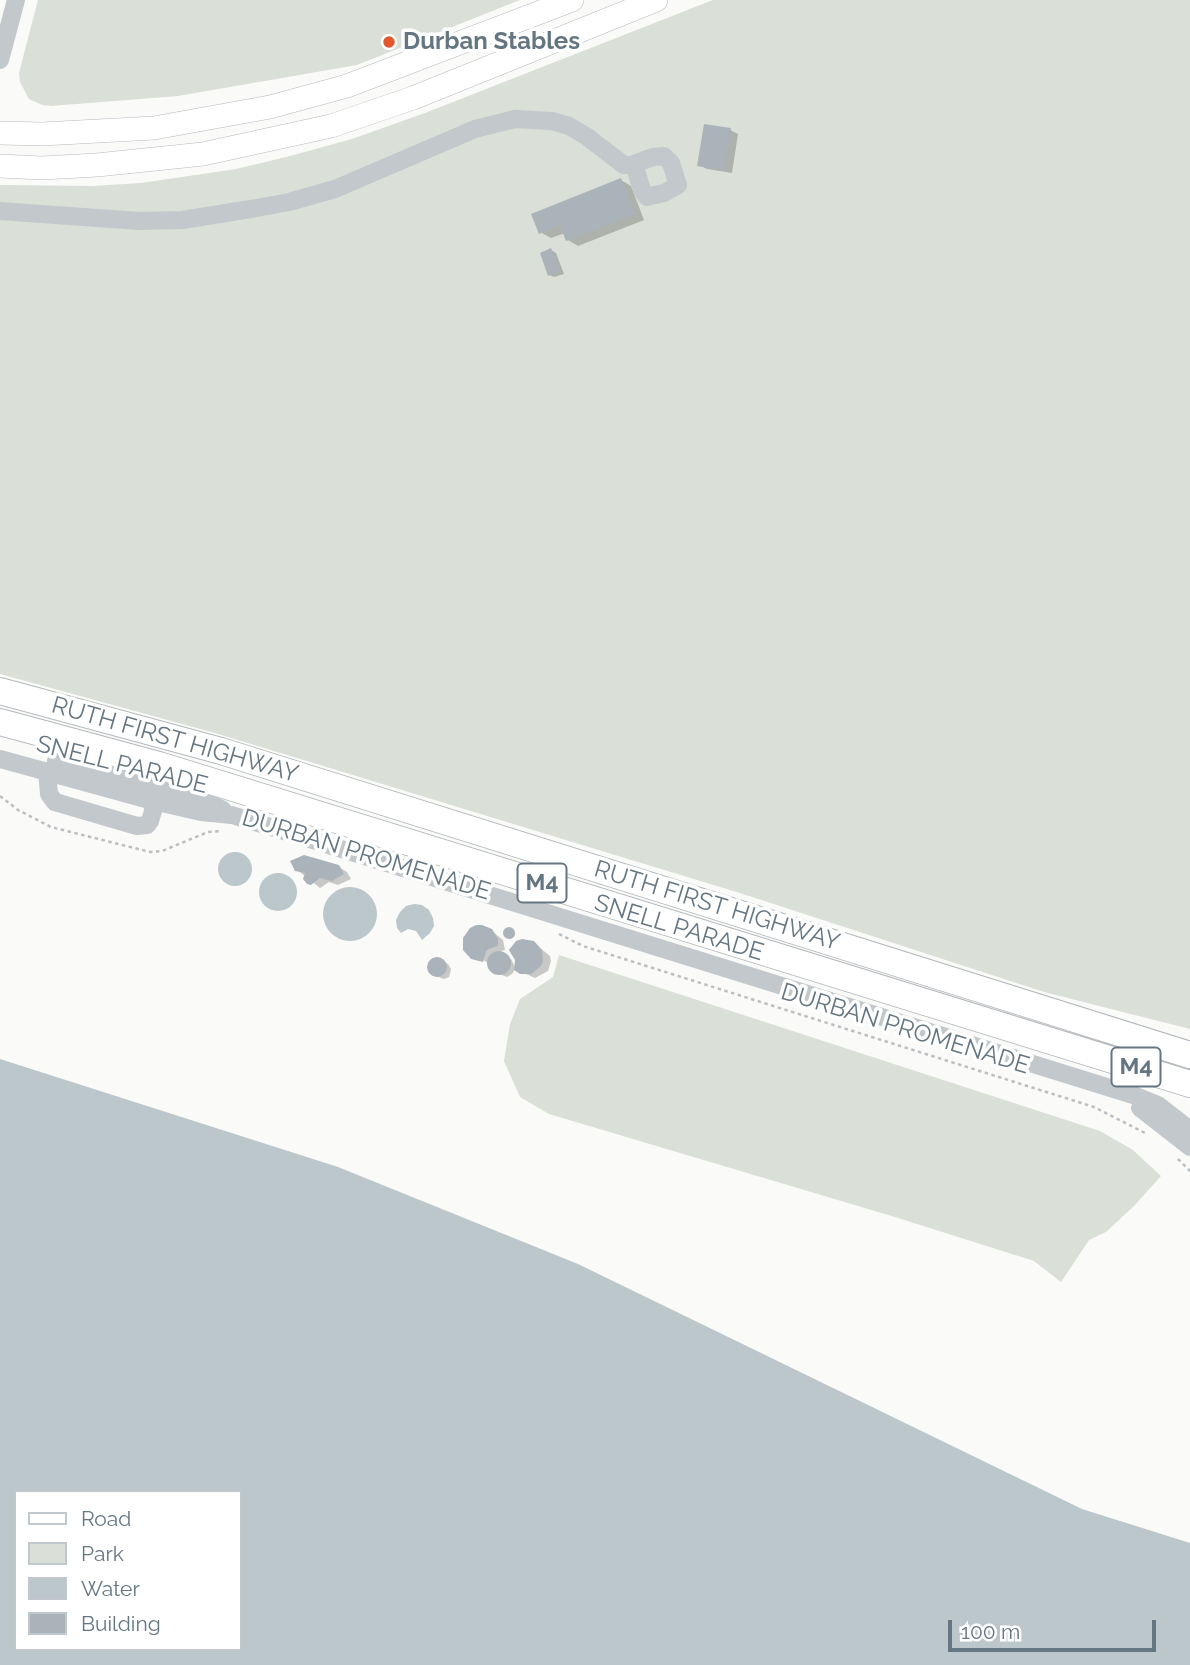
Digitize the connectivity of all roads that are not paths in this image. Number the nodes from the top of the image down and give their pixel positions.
1 (16, 0) edge
2 (572, 0) edge
3 (656, 0) edge
4 (0, 60) edge
5 (0, 133) edge
6 (634, 164) dead end
7 (0, 166) edge
8 (0, 211) edge
9 (0, 691) edge
10 (0, 722) edge
11 (0, 748) edge
12 (0, 759) edge
13 (47, 771) junction
14 (152, 794) junction
15 (1155, 1043) junction
16 (1190, 1048) edge
17 (1083, 1050) junction
18 (1190, 1055) edge
19 (1190, 1084) edge
20 (1111, 1089) junction
21 (1190, 1099) edge
22 (1190, 1130) edge
23 (1182, 1152) edge

1 - 4 street
2 - 5 main road
3 - 7 main road
6 - 8 street
9 - 15 highway, RUTH FIRST HIGHWAY / M4
10 - 17 highway, RUTH FIRST HIGHWAY / M4
11 - 14 street, SNELL PARADE
12 - 13 street, SNELL PARADE
13 - 14 street, SNELL PARADE
13 - 14 street
14 - 20 street, SNELL PARADE
15 - 16 highway
15 - 18 highway, RUTH FIRST HIGHWAY / M4
17 - 19 highway, RUTH FIRST HIGHWAY / M4
17 - 21 highway
20 - 22 street, SNELL PARADE
20 - 23 street, SNELL PARADE

